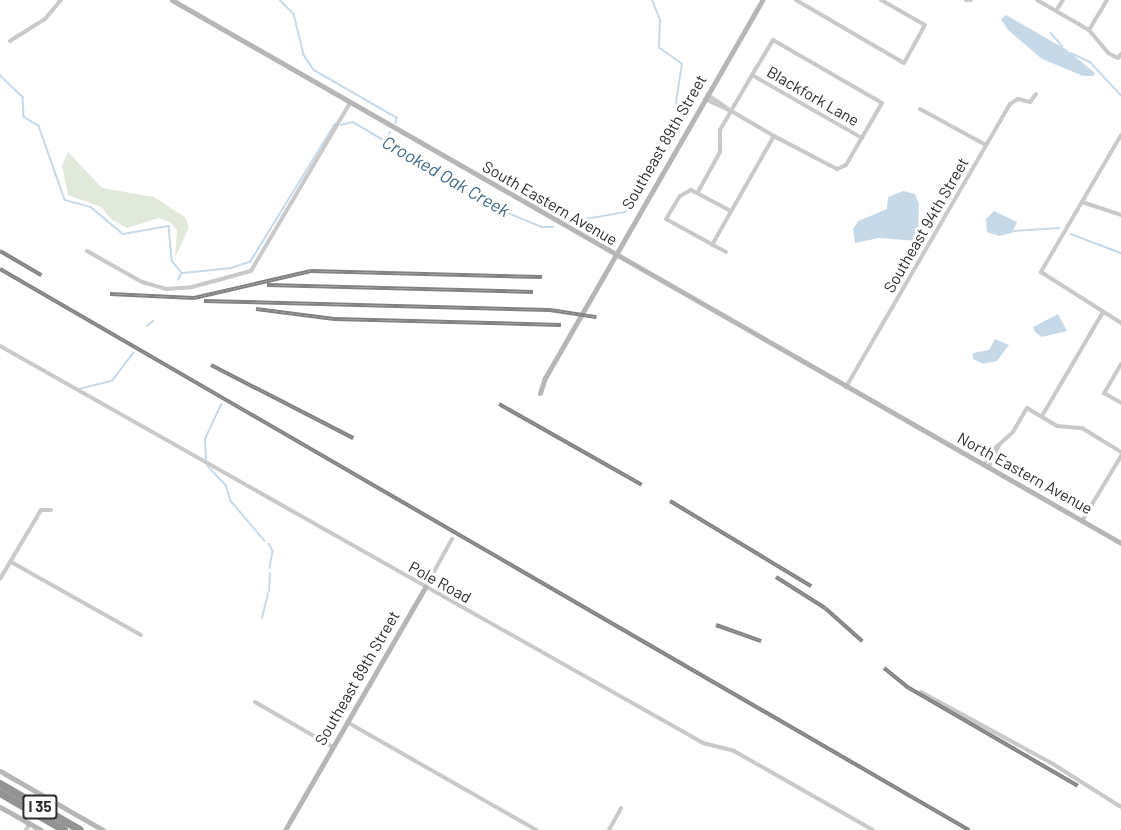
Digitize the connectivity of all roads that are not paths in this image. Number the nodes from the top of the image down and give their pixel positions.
1 (61, 0) edge
2 (172, 0) edge
3 (762, 0) edge
4 (796, 0) edge
5 (881, 0) edge
6 (1037, 0) edge
7 (1063, 0) edge
8 (1107, 0) edge
9 (1056, 11) junction
10 (1089, 30) junction
11 (10, 41) dead end
12 (1121, 54) edge
13 (752, 75) junction
14 (1036, 94) dead end
15 (706, 97) junction
16 (350, 103) junction
17 (920, 109) dead end
18 (732, 111) junction
19 (1121, 135) edge
20 (774, 136) junction
21 (862, 138) junction
22 (986, 145) junction
23 (698, 192) junction
24 (1082, 202) junction
25 (731, 211) junction
26 (1121, 215) edge
27 (712, 244) junction
28 (87, 251) dead end
29 (726, 252) dead end
30 (615, 256) junction
31 (1103, 312) junction
32 (1121, 323) edge
33 (0, 346) edge
34 (1121, 364) edge
35 (846, 387) junction
36 (540, 393) dead end
37 (1121, 403) edge
38 (1042, 416) junction
39 (916, 428) joint
40 (1121, 454) edge
41 (986, 467) junction
42 (51, 510) dead end
43 (1082, 521) junction
44 (452, 539) dead end
45 (1121, 543) edge
46 (11, 561) junction
47 (0, 579) edge
48 (426, 586) junction
49 (141, 635) dead end
50 (921, 692) dead end
51 (255, 702) dead end
52 (347, 722) junction
53 (333, 747) junction
54 (0, 771) edge
55 (0, 784) edge
56 (0, 793) edge
57 (0, 807) edge
58 (1121, 807) edge
59 (621, 808) dead end
60 (30, 824) junction
61 (26, 830) edge
62 (41, 830) edge
63 (63, 830) edge
64 (80, 830) edge
65 (103, 830) edge
66 (285, 830) edge
67 (536, 830) edge
68 (609, 830) edge
69 (873, 830) edge

1 - 11 street
2 - 16 main road, South Eastern Avenue
3 - 15 main road, Southeast 89th Street
4 - 5 street
6 - 9 street
7 - 9 street
8 - 10 street
9 - 10 street
10 - 12 street
13 - 18 street
13 - 21 street, Blackfork Lane
13 - 21 street
14 - 22 street, Southeast 94th Street
15 - 18 street
15 - 30 main road, Southeast 89th Street
16 - 28 street
16 - 30 main road, South Eastern Avenue
17 - 22 street
18 - 20 street
18 - 23 street
19 - 24 street
20 - 21 street
20 - 25 street
22 - 35 street, Southeast 94th Street
23 - 25 street
23 - 27 street
24 - 26 street
24 - 31 street
25 - 27 street
27 - 29 street
30 - 35 main road, South Eastern Avenue
30 - 36 main road, Southeast 89th Street
31 - 32 street
31 - 38 street
33 - 48 street, Pole Road
34 - 37 street
35 - 39 main road, South Eastern Avenue
38 - 40 street
38 - 41 street
39 - 41 main road, North Eastern Avenue
40 - 43 street
41 - 43 main road, North Eastern Avenue
42 - 46 street
43 - 45 main road, North Eastern Avenue
44 - 48 street, Southeast 89th Street
46 - 47 street
46 - 49 street
48 - 52 main road, Southeast 89th Street
48 - 69 street, Pole Road
50 - 58 street
51 - 53 street
52 - 53 main road, Southeast 89th Street
52 - 67 street
53 - 66 main road, Southeast 89th Street
54 - 65 main road
55 - 64 highway, I 35
56 - 63 highway, I 35
57 - 60 main road
59 - 68 street
60 - 61 street
60 - 62 main road

